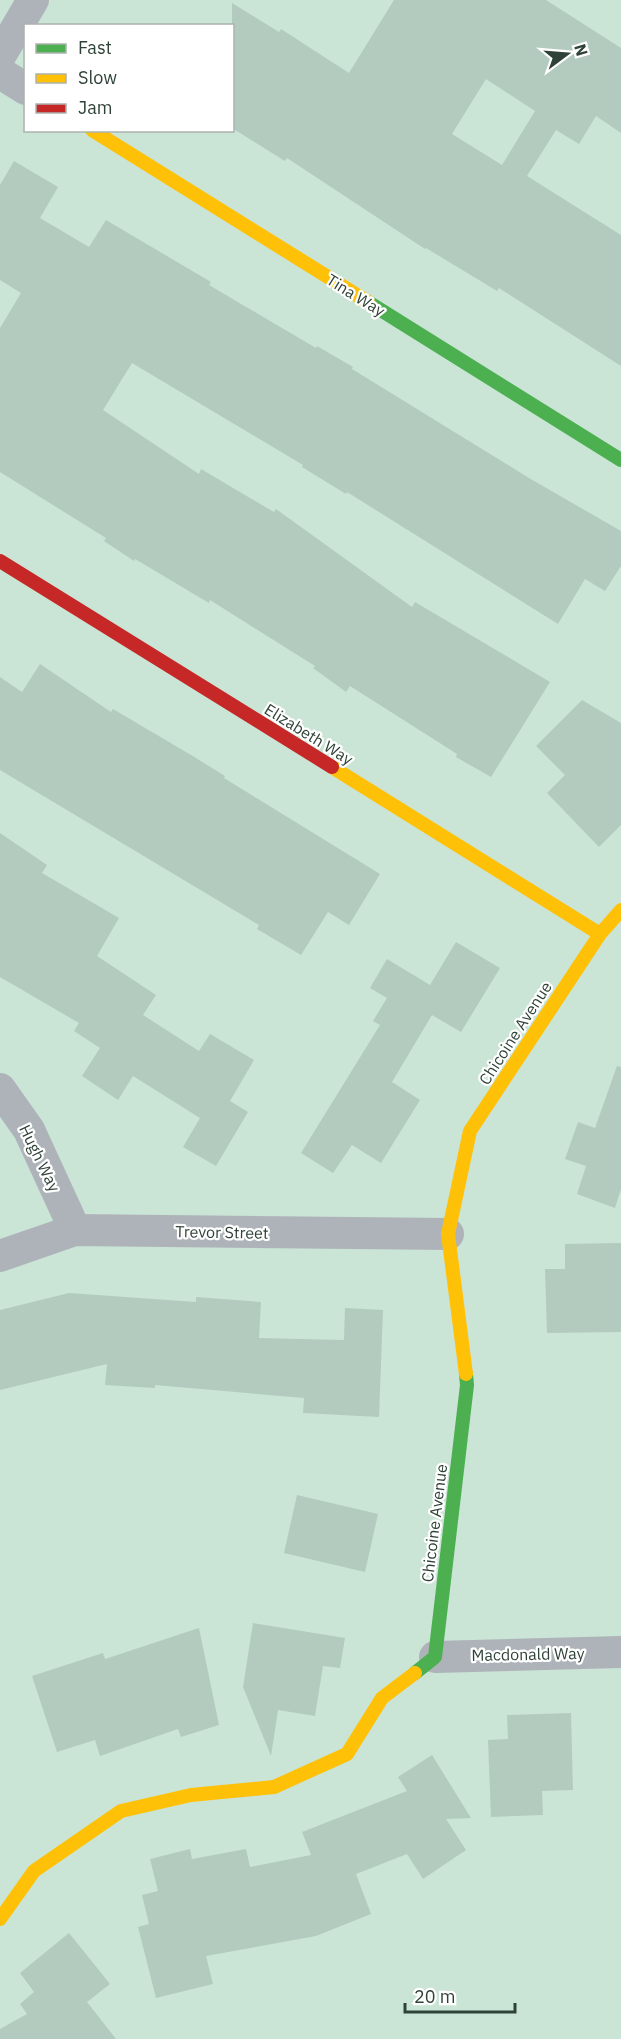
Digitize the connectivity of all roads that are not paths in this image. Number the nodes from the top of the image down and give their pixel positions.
1 (33, 0) edge
2 (0, 56) edge
3 (0, 73) edge
4 (24, 88) edge
5 (95, 132) edge
6 (621, 460) edge
7 (0, 561) edge
8 (621, 910) edge
9 (600, 934) junction
10 (0, 1089) edge
11 (75, 1230) junction
12 (448, 1234) junction
13 (0, 1256) edge
14 (621, 1652) edge
15 (435, 1657) junction
16 (0, 1919) edge

1 - 2 street
3 - 4 street
5 - 6 street, Tina Way
7 - 9 street, Elizabeth Way
8 - 9 street, Chicoine Avenue
9 - 12 street, Chicoine Avenue
10 - 11 street, Hugh Way
11 - 12 street, Trevor Street
11 - 13 street, Trevor Street
12 - 15 street, Chicoine Avenue
14 - 15 street, Macdonald Way
15 - 16 street

